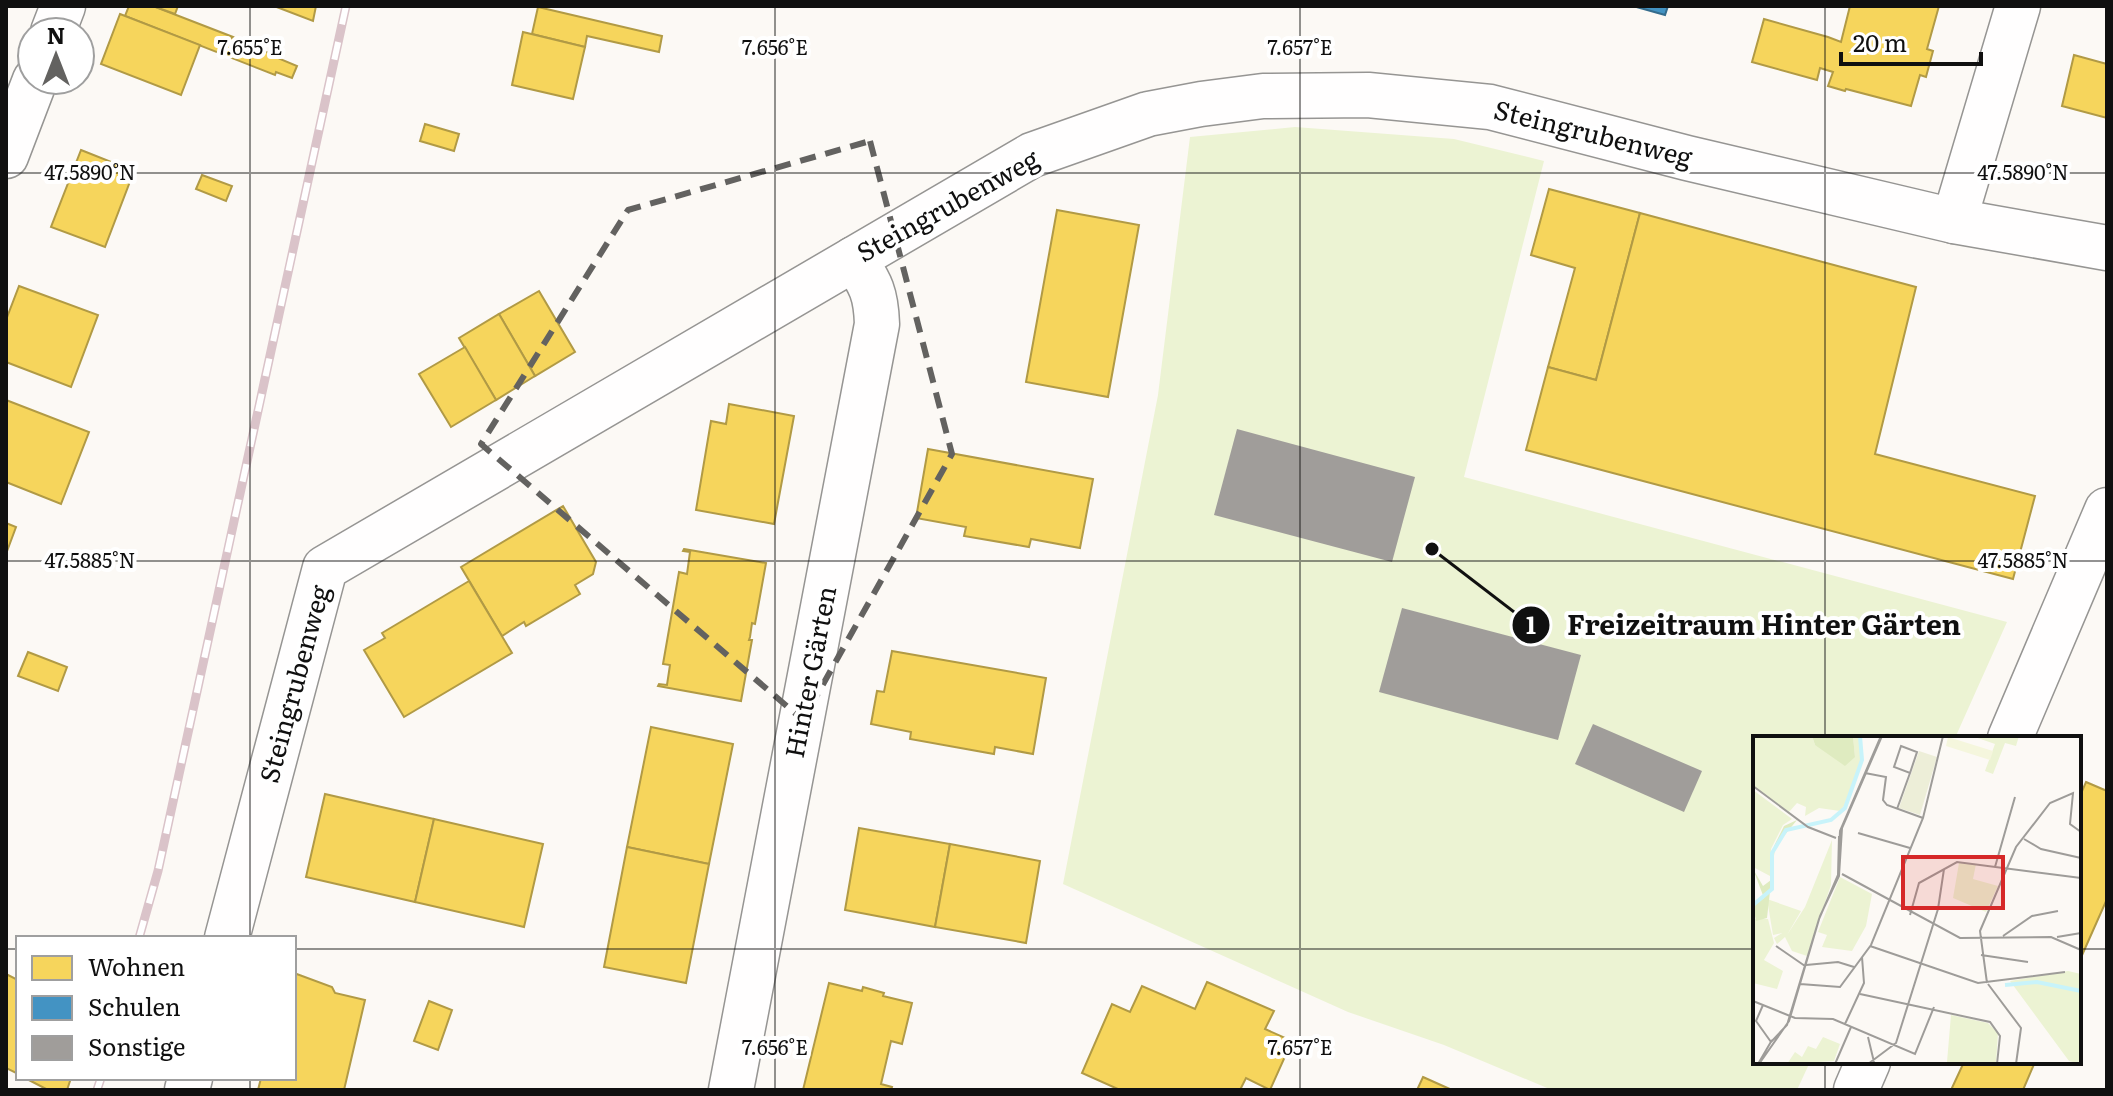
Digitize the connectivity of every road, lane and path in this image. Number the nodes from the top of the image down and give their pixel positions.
1 (2018, 6) edge
2 (29, 96) edge
3 (6, 156) edge
4 (1954, 221) junction
5 (2107, 248) edge
6 (854, 259) junction
7 (2107, 510) edge
8 (2011, 736) edge
9 (228, 936) edge
10 (1867, 1064) edge
11 (731, 1090) edge
12 (1856, 1090) edge

1 - 4 street
2 - 3 street
4 - 5 street, Steingrubenweg
4 - 6 street, Steingrubenweg
6 - 9 street, Steingrubenweg
6 - 11 street, Hinter Gärten
7 - 8 street
10 - 12 street

